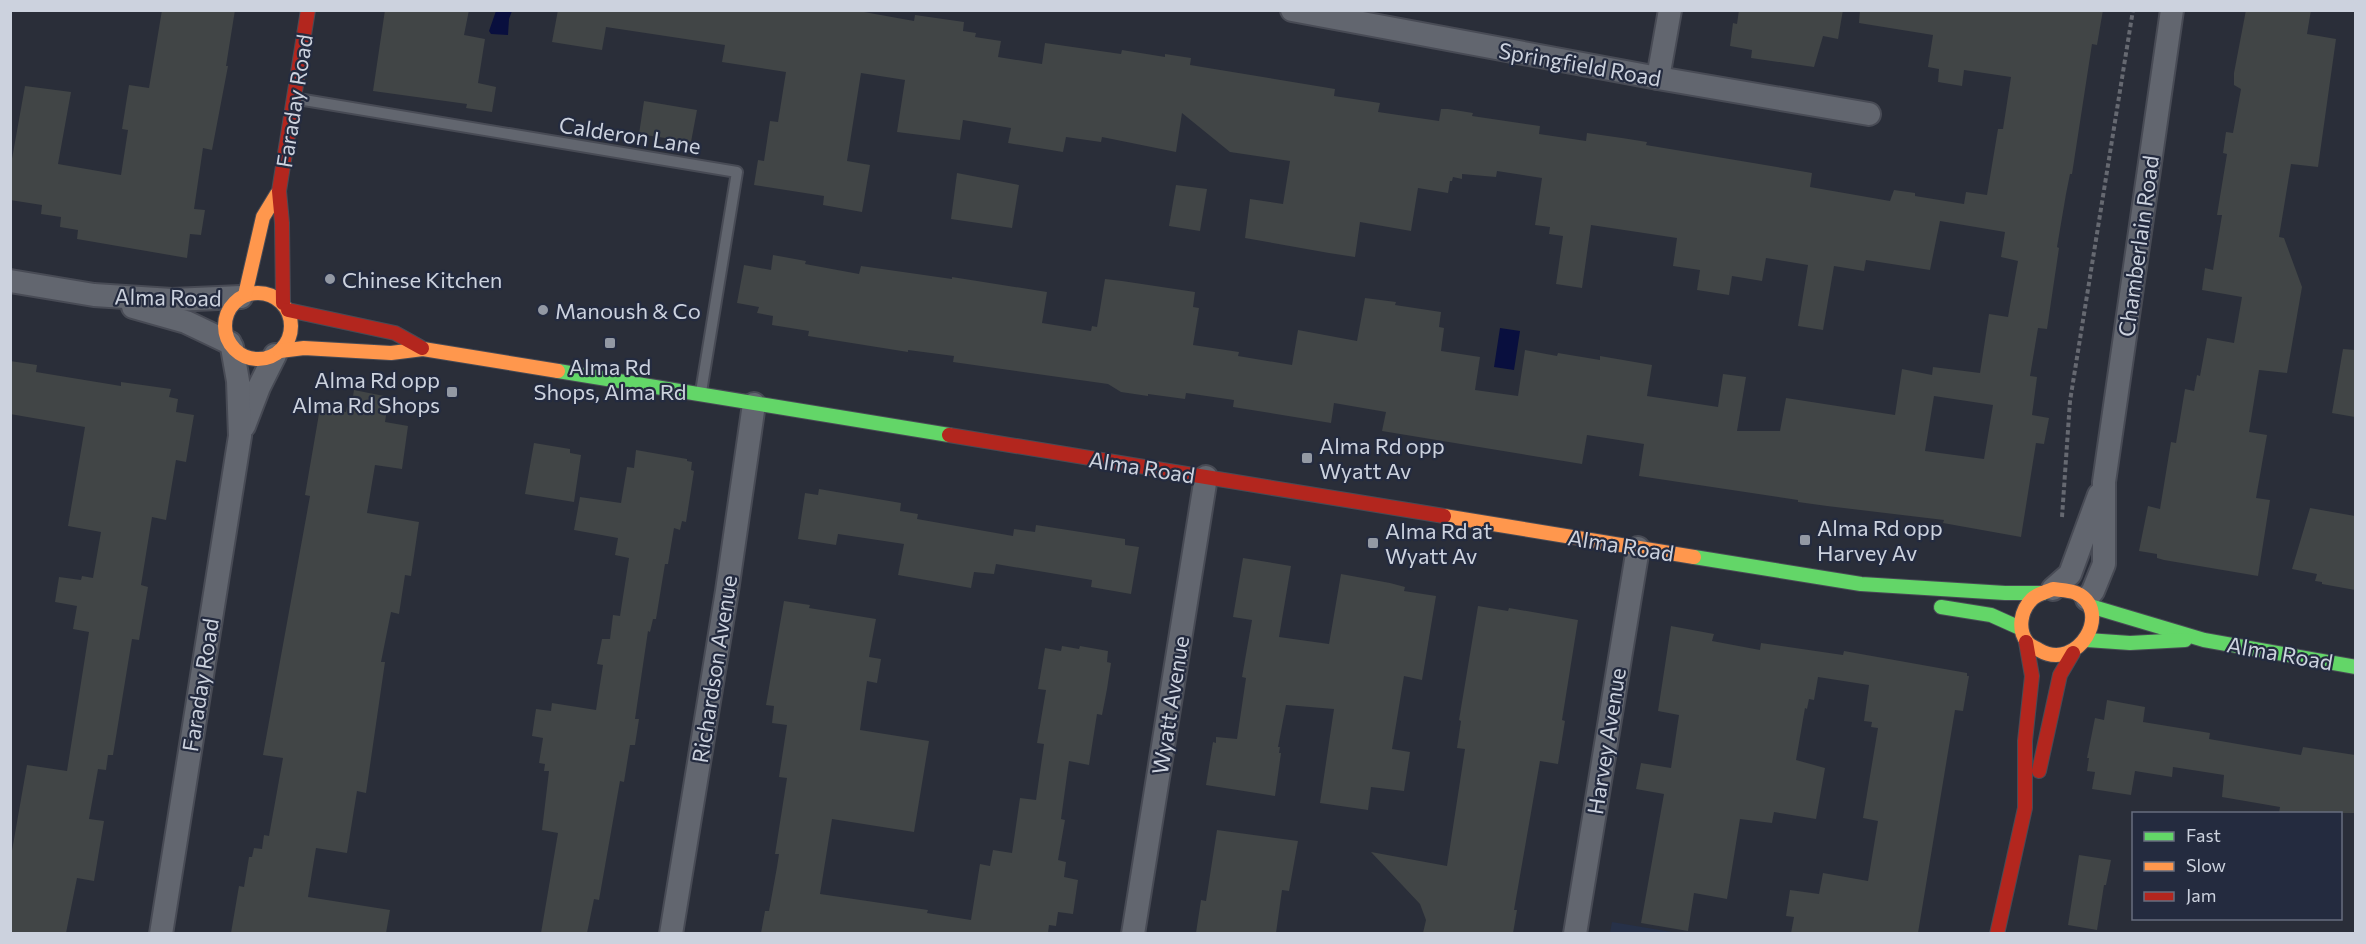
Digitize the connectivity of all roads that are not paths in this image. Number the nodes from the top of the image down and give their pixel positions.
1 (308, 10) edge
2 (1292, 10) edge
3 (1670, 10) edge
4 (2172, 10) edge
5 (1658, 78) junction
6 (294, 99) junction
7 (1869, 114) dead end
8 (279, 191) junction
9 (10, 281) edge
10 (94, 295) junction
11 (243, 296) junction
12 (285, 306) junction
13 (231, 345) junction
14 (423, 349) junction
15 (277, 353) junction
16 (701, 394) junction
17 (754, 404) junction
18 (240, 436) junction
19 (1206, 477) junction
20 (2104, 482) junction
21 (1638, 548) junction
22 (1861, 584) junction
23 (2048, 591) junction
24 (2089, 602) junction
25 (2020, 628) junction
26 (2087, 640) junction
27 (2204, 640) junction
28 (2026, 642) junction
29 (2073, 652) junction
30 (2355, 667) edge
31 (2025, 808) junction
32 (161, 933) edge
33 (671, 933) edge
34 (1133, 933) edge
35 (1575, 933) edge
36 (1997, 933) edge

1 - 6 main road, Faraday Road
2 - 5 street, Springfield Road
3 - 5 street
4 - 20 street, Chamberlain Road
5 - 7 street, Springfield Road
6 - 8 main road, Faraday Road
6 - 16 lane, Calderon Lane
8 - 11 main road, Faraday Road
8 - 12 main road, Faraday Road
9 - 10 street, Alma Road
10 - 11 street, Alma Road
10 - 13 street, Alma Road
11 - 12 main road
11 - 13 main road
12 - 14 main road, Alma Road
12 - 15 main road
13 - 15 main road
13 - 18 street, Faraday Road
14 - 15 main road, Alma Road
14 - 16 main road, Alma Road
15 - 18 street, Faraday Road
16 - 17 main road, Alma Road
17 - 19 main road, Alma Road
17 - 33 street, Richardson Avenue
18 - 32 street, Faraday Road
19 - 21 main road, Alma Road
19 - 34 street, Wyatt Avenue
20 - 23 street, Chamberlain Road
20 - 24 street, Chamberlain Road
21 - 22 main road, Alma Road
21 - 35 street, Harvey Avenue
22 - 23 main road, Alma Road
22 - 25 main road, Alma Road
23 - 24 main road
23 - 25 main road
24 - 26 main road
24 - 27 main road, Alma Road
25 - 28 main road
26 - 27 main road, Alma Road
26 - 29 main road
27 - 30 main road, Alma Road
28 - 29 main road
28 - 31 main road
29 - 31 main road
31 - 36 main road

